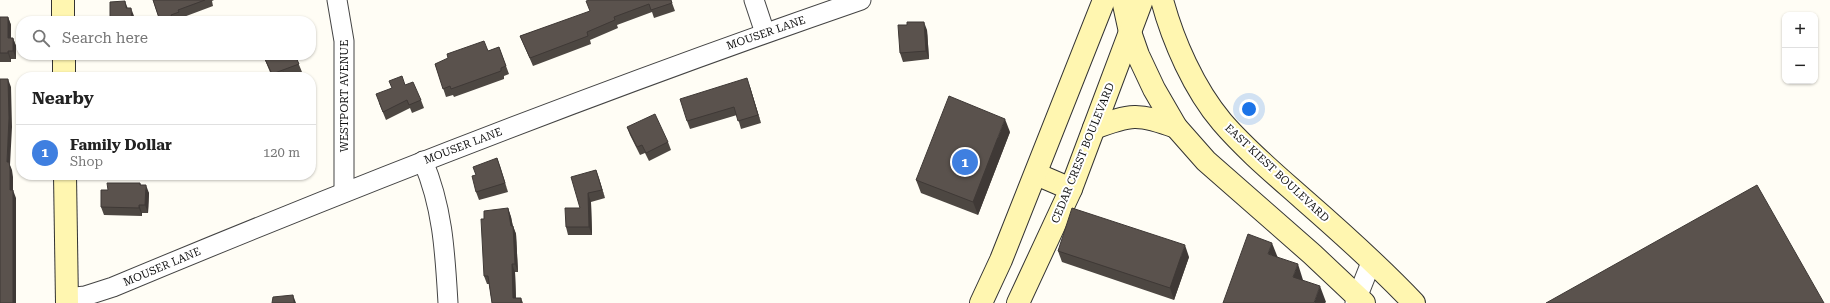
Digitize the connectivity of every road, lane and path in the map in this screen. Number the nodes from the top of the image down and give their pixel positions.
1 (63, 0) edge
2 (337, 0) edge
3 (754, 0) edge
4 (861, 0) edge
5 (1104, 0) edge
6 (1122, 0) edge
7 (1142, 0) edge
8 (1162, 0) edge
9 (63, 16) edge
10 (1130, 32) junction
11 (766, 33) junction
12 (64, 60) edge
13 (64, 72) edge
14 (1176, 126) junction
15 (1094, 128) junction
16 (423, 161) junction
17 (1036, 174) junction
18 (65, 180) edge
19 (1071, 189) junction
20 (344, 192) junction
21 (1001, 260) junction
22 (1372, 260) junction
23 (1032, 273) junction
24 (67, 300) edge
25 (1359, 301) edge
26 (448, 303) edge
27 (981, 303) edge
28 (1018, 303) edge
29 (1414, 303) edge

1 - 9 street
2 - 20 street, WESTPORT AVENUE
3 - 11 street
4 - 11 street, MOUSER LANE
5 - 17 street
6 - 10 street
7 - 10 street, CEDAR CREST BOULEVARD
8 - 22 street, EAST KIEST BOULEVARD
10 - 14 street
10 - 15 street, CEDAR CREST BOULEVARD
11 - 16 street, MOUSER LANE
12 - 13 street
14 - 15 street
14 - 25 street
15 - 19 street, CEDAR CREST BOULEVARD
16 - 20 street, MOUSER LANE
16 - 26 street
17 - 19 street
17 - 21 street
18 - 24 street
19 - 23 street, CEDAR CREST BOULEVARD
20 - 24 street, MOUSER LANE
21 - 23 street
21 - 27 street
22 - 25 street
22 - 29 street, EAST KIEST BOULEVARD
23 - 28 street, CEDAR CREST BOULEVARD

